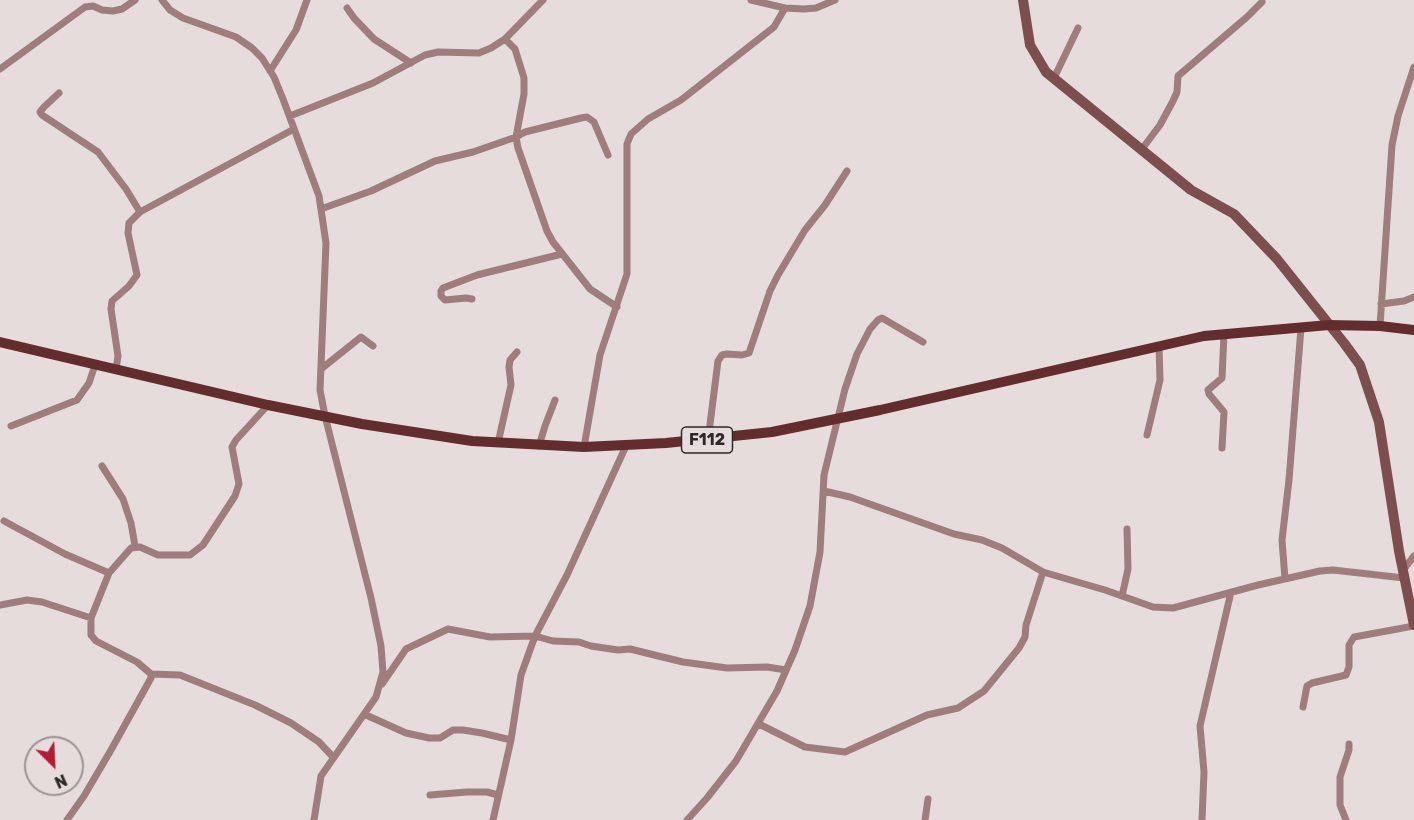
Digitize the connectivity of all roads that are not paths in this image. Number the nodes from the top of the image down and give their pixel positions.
1 (135, 0) edge
2 (162, 0) edge
3 (307, 0) edge
4 (543, 0) edge
5 (751, 0) edge
6 (835, 0) edge
7 (1023, 0) edge
8 (775, 2) edge
9 (1262, 2) dead end
10 (347, 8) dead end
11 (785, 8) junction
12 (1078, 28) dead end
13 (505, 39) junction
14 (411, 63) junction
15 (1414, 67) edge
16 (0, 69) edge
17 (270, 71) junction
18 (1054, 78) junction
19 (59, 93) dead end
20 (290, 116) junction
21 (294, 129) junction
22 (516, 137) junction
23 (1142, 149) junction
24 (608, 154) dead end
25 (847, 171) dead end
26 (321, 208) junction
27 (140, 212) junction
28 (562, 254) junction
29 (1414, 297) edge
30 (472, 299) dead end
31 (1381, 304) junction
32 (617, 307) junction
33 (1329, 325) junction
34 (1380, 326) junction
35 (1301, 328) junction
36 (1414, 330) edge
37 (1224, 334) junction
38 (0, 342) edge
39 (923, 342) dead end
40 (373, 346) dead end
41 (1159, 346) junction
42 (517, 352) dead end
43 (95, 365) junction
44 (116, 369) junction
45 (321, 369) junction
46 (555, 400) dead end
47 (268, 405) junction
48 (325, 416) junction
49 (837, 420) junction
50 (11, 426) dead end
51 (1147, 435) dead end
52 (708, 440) junction
53 (498, 443) junction
54 (539, 446) junction
55 (626, 446) junction
56 (584, 447) junction
57 (1222, 448) dead end
58 (102, 466) dead end
59 (824, 491) junction
60 (4, 521) dead end
61 (1127, 530) dead end
62 (135, 546) junction
63 (1414, 556) edge
64 (1043, 572) junction
65 (109, 573) junction
66 (1404, 574) junction
67 (1285, 579) junction
68 (1231, 592) junction
69 (1122, 596) junction
70 (0, 605) edge
71 (92, 618) junction
72 (1414, 626) edge
73 (535, 636) junction
74 (786, 670) junction
75 (152, 674) junction
76 (381, 687) junction
77 (1303, 707) dead end
78 (366, 715) junction
79 (759, 724) junction
80 (511, 740) junction
81 (1349, 744) dead end
82 (333, 757) junction
83 (430, 795) dead end
84 (498, 795) junction
85 (927, 799) dead end
86 (67, 820) edge
87 (314, 820) edge
88 (493, 820) edge
89 (687, 820) edge
90 (925, 820) edge
91 (1202, 820) edge
92 (1346, 820) edge

1 - 16 street
2 - 17 street
3 - 17 street
4 - 13 street
5 - 8 street
6 - 11 street
7 - 18 main road
8 - 11 street
9 - 23 street
10 - 14 street
11 - 32 street
12 - 18 street
13 - 14 street
13 - 22 street
14 - 20 street
15 - 31 street
17 - 20 street
18 - 23 main road
19 - 27 street
20 - 21 street
21 - 26 street
21 - 27 street
22 - 24 street
22 - 26 street
22 - 28 street
23 - 33 main road
25 - 52 street
26 - 45 street
27 - 44 street
28 - 30 street
28 - 32 street
29 - 31 street
31 - 34 street
32 - 56 street
33 - 34 main road, F112
33 - 35 main road, F112
33 - 66 main road
34 - 36 main road, F112
35 - 37 main road, F112
35 - 67 street
37 - 41 main road, F112
37 - 57 street
38 - 43 main road, F112
39 - 49 street
40 - 45 street
41 - 49 main road, F112
41 - 51 street
42 - 53 street
43 - 44 main road, F112
43 - 50 street
44 - 47 main road, F112
45 - 48 street
46 - 54 street
47 - 48 main road, F112
47 - 62 street
48 - 53 main road, F112
48 - 76 street
49 - 52 main road, F112
49 - 59 street
52 - 55 main road, F112
53 - 54 main road, F112
54 - 56 main road, F112
55 - 56 main road, F112
55 - 73 street
58 - 62 street
59 - 64 street
59 - 74 street
60 - 65 street
61 - 69 street
62 - 65 street
63 - 66 street
64 - 69 street
64 - 79 street
65 - 71 street
66 - 67 street
66 - 72 main road
67 - 68 street
68 - 69 street
68 - 91 street
70 - 71 street
71 - 75 street
72 - 77 street
73 - 74 street
73 - 76 street
73 - 80 street
74 - 79 street
75 - 82 street
75 - 86 street
76 - 78 street
78 - 80 street
78 - 82 street
79 - 89 street
80 - 84 street
81 - 92 street
82 - 87 street
83 - 84 street
84 - 88 street
85 - 90 street

